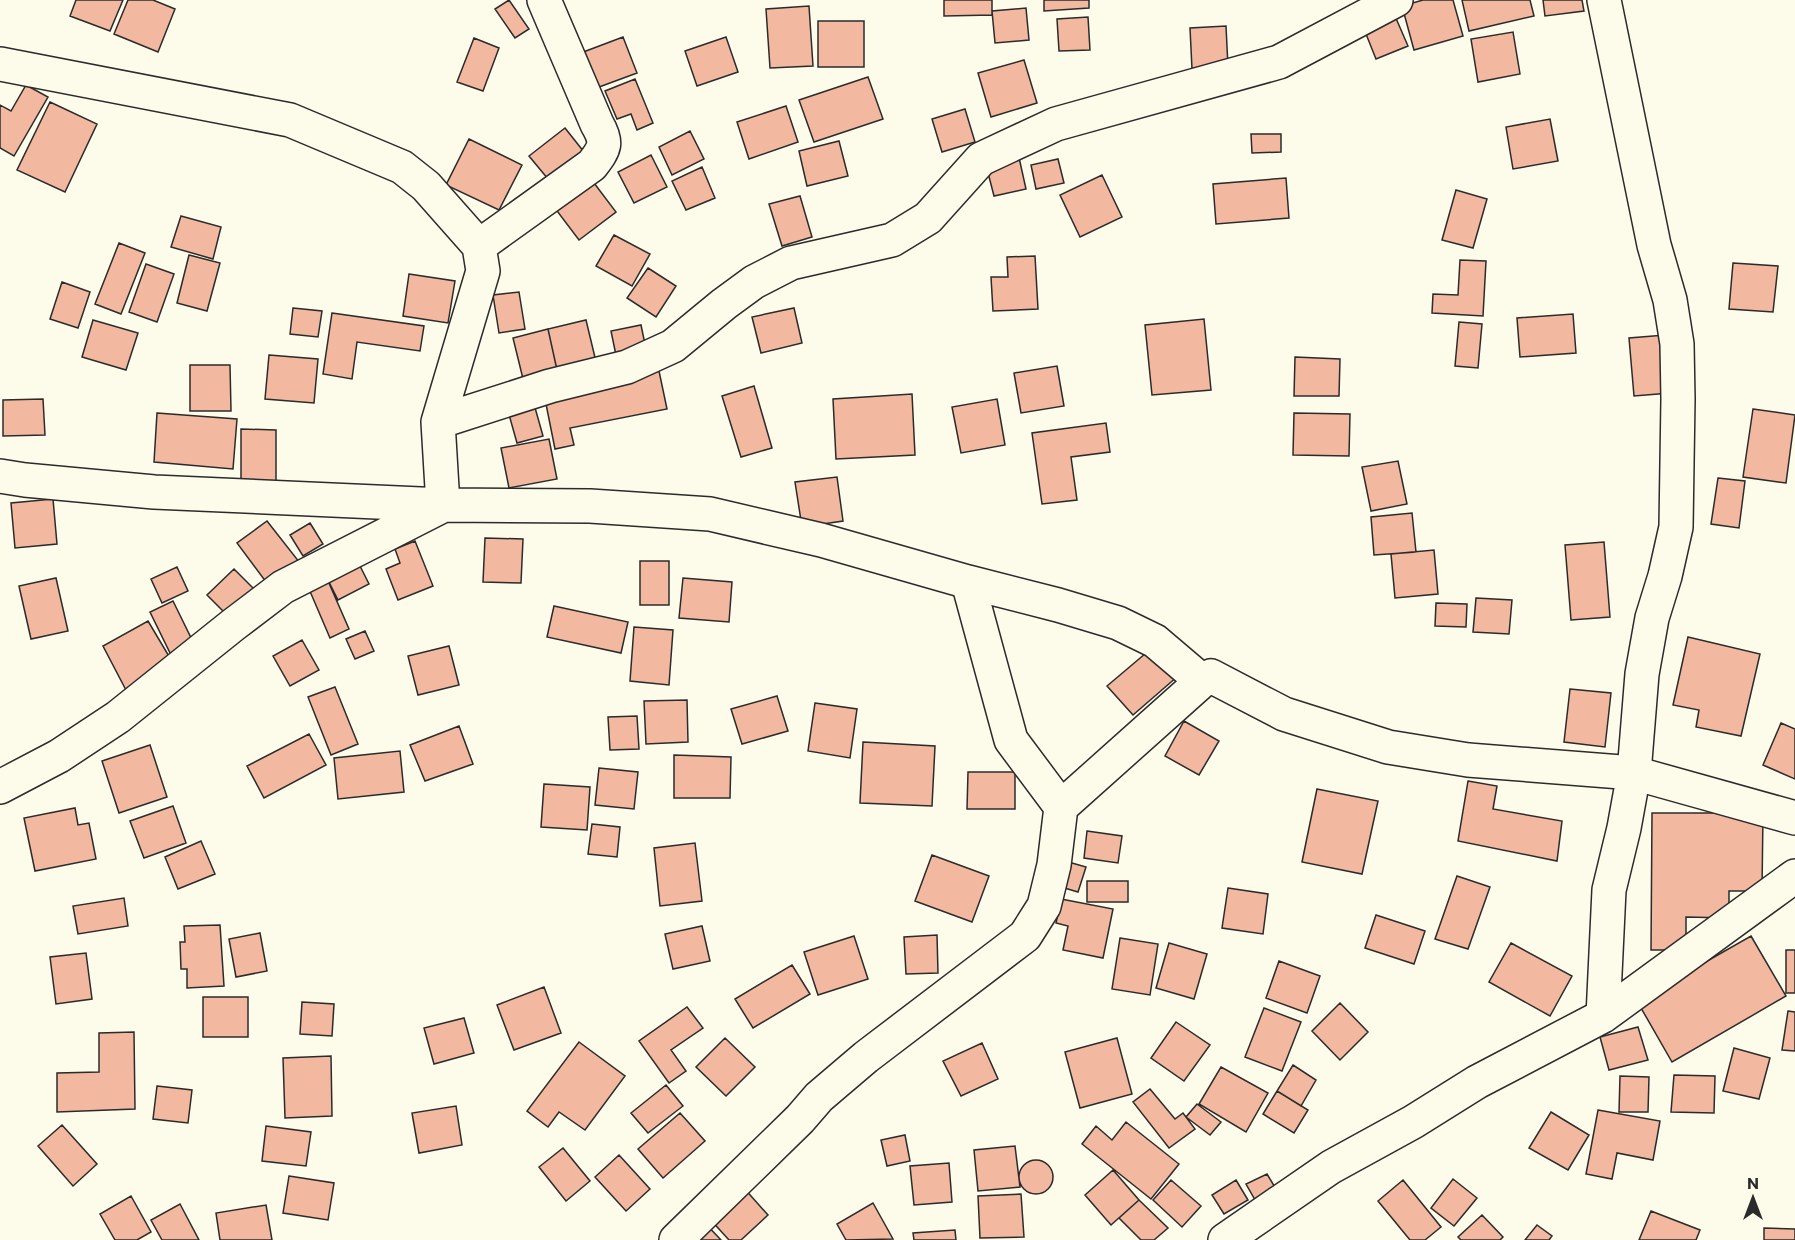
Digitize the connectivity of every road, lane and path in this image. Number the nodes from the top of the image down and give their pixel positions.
1 (543, 0) edge
2 (1396, 0) edge
3 (1604, 0) edge
4 (0, 64) edge
5 (479, 246) junction
6 (438, 422) junction
7 (0, 476) edge
8 (443, 505) junction
9 (968, 582) junction
10 (1202, 681) junction
11 (1634, 773) junction
12 (0, 787) edge
13 (1061, 807) junction
14 (1795, 818) edge
15 (1795, 876) edge
16 (1603, 1016) junction
17 (676, 1240) edge
18 (1226, 1240) edge

1 - 5 street
2 - 6 street
3 - 11 street
4 - 5 street
5 - 6 street
6 - 8 street
7 - 8 street
8 - 9 street
8 - 12 street
9 - 10 street
9 - 13 street
10 - 11 street
10 - 13 street
11 - 14 street
11 - 16 street
13 - 17 street
15 - 16 street
16 - 18 street

